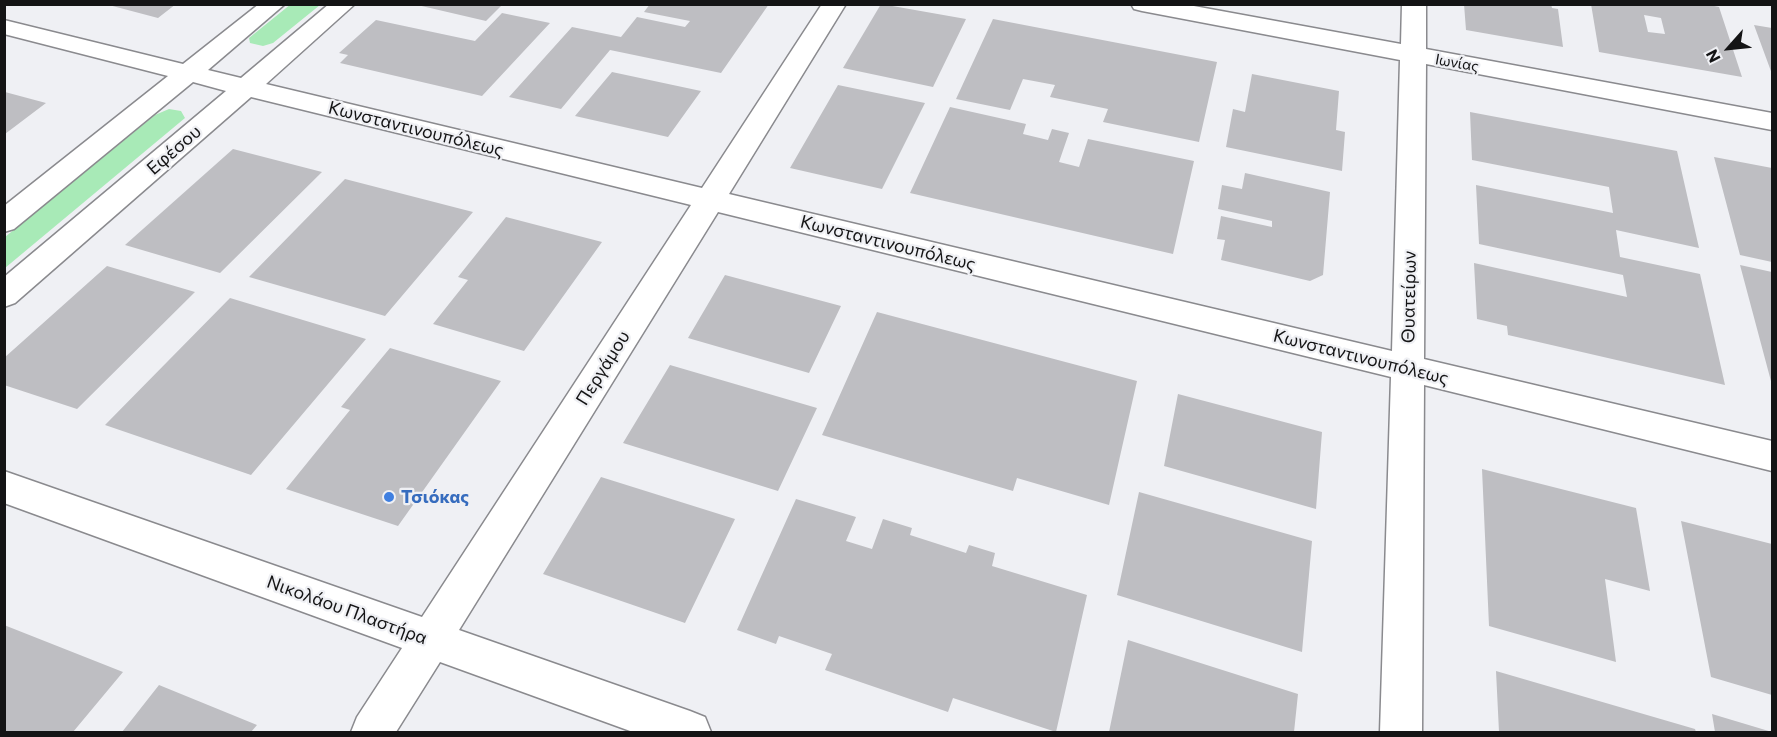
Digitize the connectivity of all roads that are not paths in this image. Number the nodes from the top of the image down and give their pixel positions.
1 (274, 4) edge
2 (344, 4) edge
3 (834, 4) edge
4 (1142, 4) edge
5 (1413, 4) edge
6 (4, 27) edge
7 (1413, 55) junction
8 (189, 73) junction
9 (247, 88) junction
10 (1773, 121) edge
11 (710, 200) junction
12 (4, 222) edge
13 (4, 295) edge
14 (1407, 368) junction
15 (1773, 456) edge
16 (4, 487) edge
17 (430, 640) junction
18 (372, 732) edge
19 (690, 732) edge
20 (1401, 732) edge

1 - 8 street
2 - 9 street, Εφέσου
3 - 11 street, Περγάμου
4 - 7 street, Ιωνίας
5 - 7 street, Θυατείρων
6 - 8 street, Κωνσταντινουπόλεως
7 - 10 street, Ιωνίας
7 - 14 street, Θυατείρων
8 - 9 street, Κωνσταντινουπόλεως
8 - 12 street
9 - 11 street, Κωνσταντινουπόλεως
9 - 13 street, Εφέσου
11 - 14 street, Κωνσταντινουπόλεως
11 - 17 street, Περγάμου
14 - 15 street, Κωνσταντινουπόλεως
14 - 20 street, Θυατείρων
16 - 17 street, Νικολάου Πλαστήρα
17 - 18 street, Περγάμου
17 - 19 street, Νικολάου Πλαστήρα

